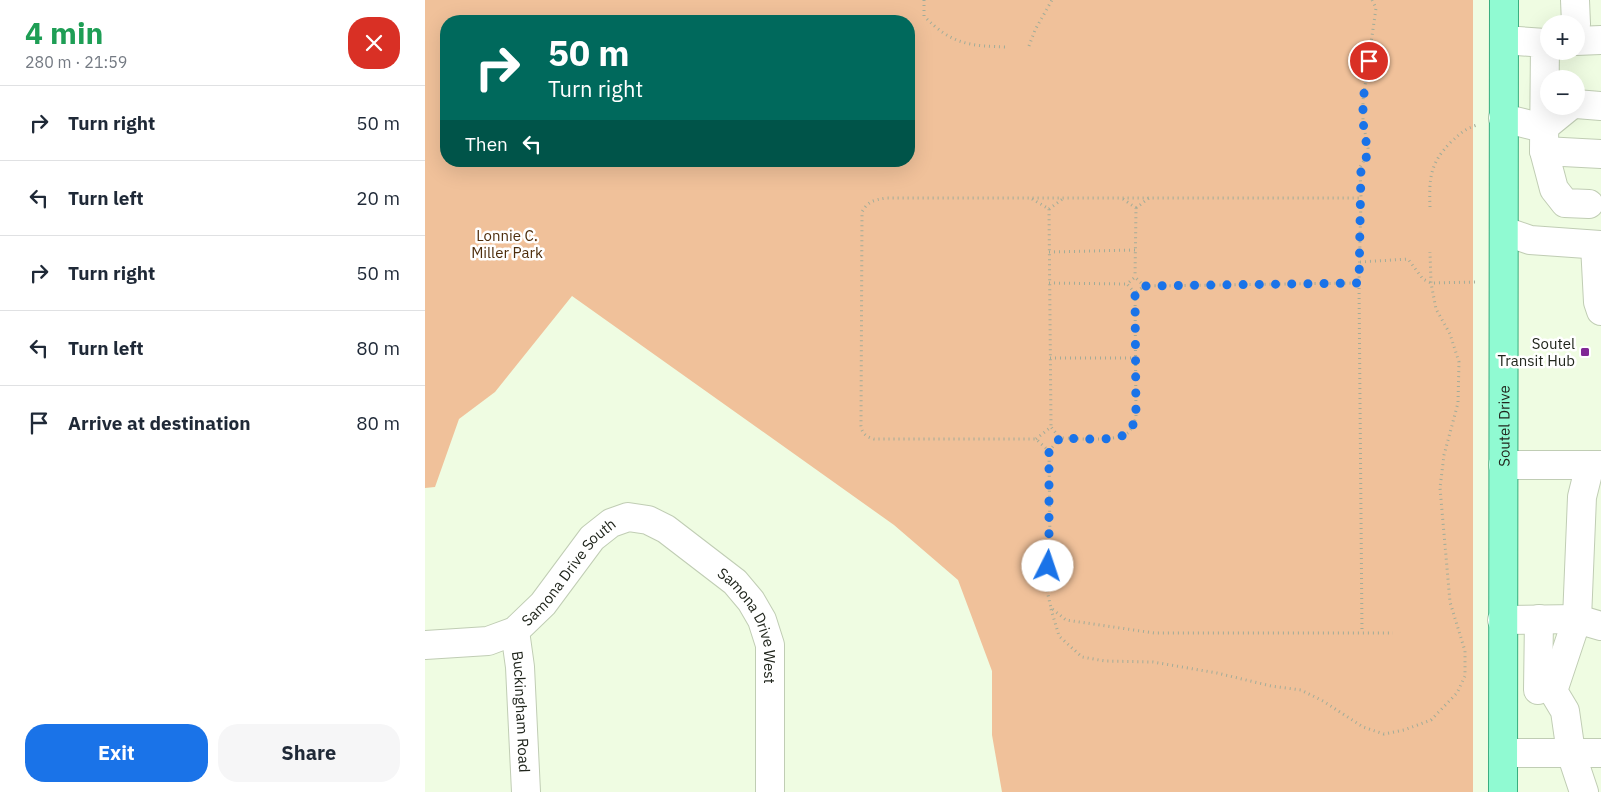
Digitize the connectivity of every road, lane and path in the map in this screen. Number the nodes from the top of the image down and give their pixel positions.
1 (924, 0) edge
2 (1052, 0) edge
3 (1373, 0) edge
4 (1504, 0) edge
5 (1575, 0) edge
6 (1576, 15) edge
7 (1504, 40) junction
8 (1601, 40) edge
9 (1585, 41) edge
10 (1540, 43) edge
11 (1029, 46) dead end
12 (1009, 47) dead end
13 (1546, 60) edge
14 (1585, 105) edge
15 (1601, 106) edge
16 (1564, 115) edge
17 (1503, 118) junction
18 (1477, 125) dead end
19 (1543, 140) junction
20 (1601, 154) edge
21 (1032, 198) junction
22 (1065, 198) junction
23 (1122, 198) junction
24 (1149, 198) junction
25 (1361, 198) junction
26 (1589, 204) dead end
27 (1430, 207) dead end
28 (1136, 208) junction
29 (1049, 209) junction
30 (1504, 231) junction
31 (1598, 245) edge
32 (1135, 250) junction
33 (1049, 252) junction
34 (1429, 252) dead end
35 (1359, 262) junction
36 (1135, 277) junction
37 (1476, 282) dead end
38 (1049, 283) junction
39 (1359, 283) junction
40 (1431, 283) junction
41 (1127, 284) junction
42 (1144, 286) junction
43 (1135, 293) junction
44 (1601, 311) edge
45 (1050, 358) junction
46 (1136, 358) junction
47 (1051, 427) junction
48 (1060, 438) junction
49 (1036, 439) junction
50 (1049, 451) junction
51 (1503, 465) junction
52 (1595, 465) edge
53 (629, 517) joint
54 (1051, 608) junction
55 (1539, 619) junction
56 (1502, 620) junction
57 (1589, 623) edge
58 (515, 631) junction
59 (1362, 632) junction
60 (1393, 632) dead end
61 (425, 645) edge
62 (1502, 691) junction
63 (1545, 691) junction
64 (1571, 752) junction
65 (1503, 753) junction
66 (1601, 753) edge
67 (526, 792) edge
68 (770, 792) edge
69 (1503, 792) edge
70 (1584, 792) edge

1 - 12 path
2 - 11 path
3 - 25 path
4 - 7 main road, Soutel Drive
5 - 6 street
7 - 10 street
7 - 17 main road, Soutel Drive
8 - 9 street
13 - 19 street
14 - 15 street
16 - 19 street
17 - 19 street
17 - 30 main road, Soutel Drive
18 - 27 path
19 - 20 street
19 - 26 street
21 - 22 path
21 - 29 path
21 - 49 path
22 - 23 path
22 - 29 path
23 - 24 path
23 - 28 path
24 - 25 path
24 - 28 path
25 - 35 path
28 - 32 path
29 - 33 path
30 - 31 street
30 - 51 main road, Soutel Drive
31 - 44 street
32 - 33 path
32 - 36 path
33 - 38 path
34 - 40 path
35 - 39 path
35 - 40 path
36 - 41 path
36 - 42 path
37 - 40 path
38 - 41 path
38 - 45 path
39 - 42 path
39 - 59 path
40 - 54 path
41 - 43 path
42 - 43 path
43 - 46 path
45 - 46 path
45 - 47 path
46 - 48 path
47 - 48 path
47 - 49 path
48 - 50 path
49 - 50 path
50 - 54 path
51 - 52 street
51 - 56 main road, Soutel Drive
52 - 57 street
53 - 58 street, Samona Drive South
53 - 68 street, Samona Drive West
54 - 59 path
55 - 56 street
55 - 57 street
55 - 63 street
56 - 62 main road, Soutel Drive
57 - 63 street
58 - 61 street, Samona Drive South
58 - 67 street, Buckingham Road
59 - 60 path
62 - 63 street
62 - 65 main road, Soutel Drive
63 - 64 street
64 - 65 street
64 - 66 street
64 - 70 street
65 - 69 main road, Soutel Drive

